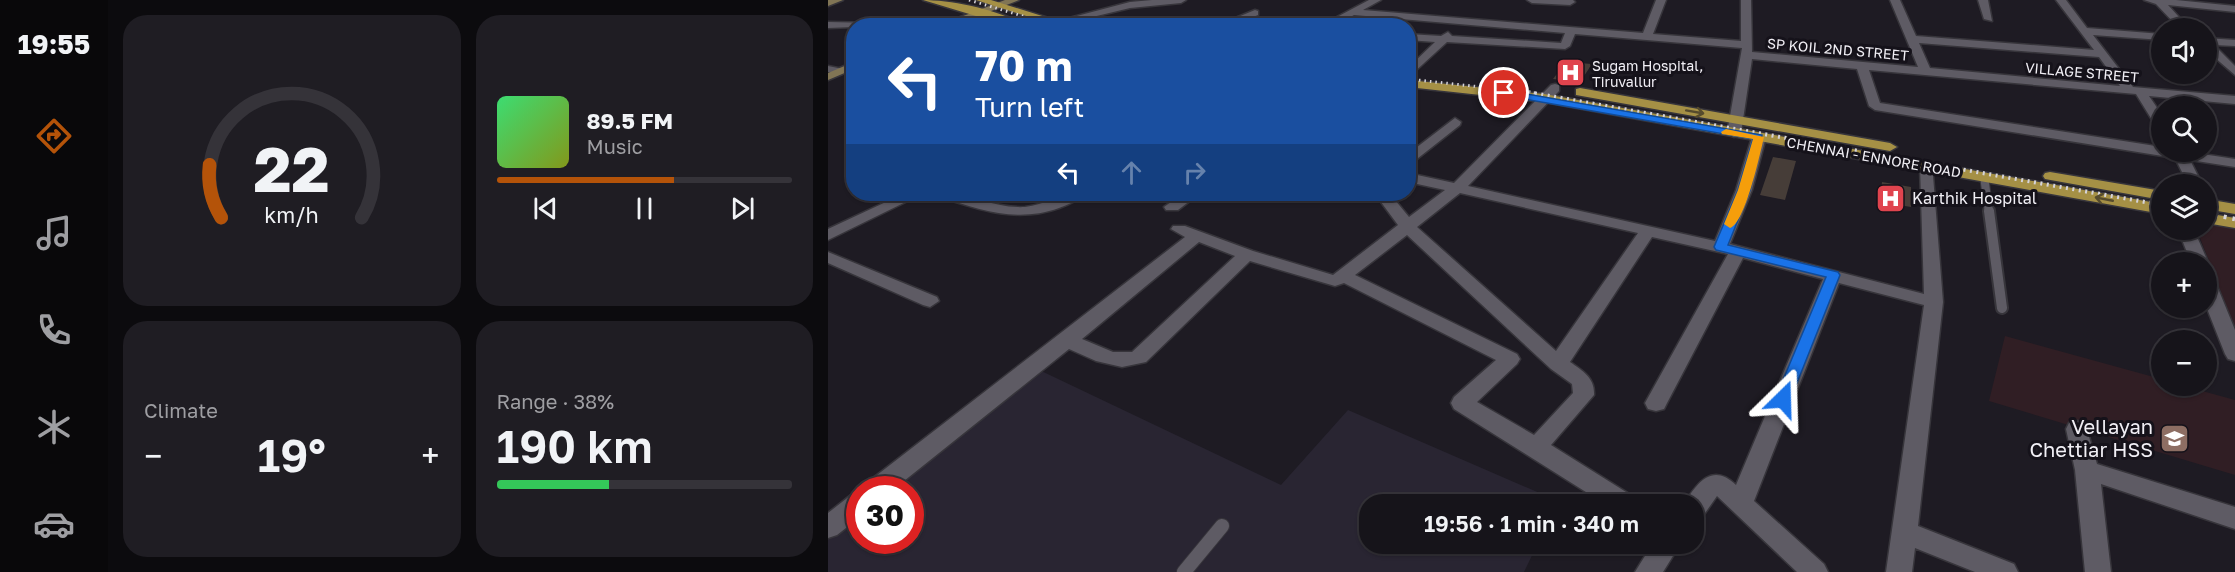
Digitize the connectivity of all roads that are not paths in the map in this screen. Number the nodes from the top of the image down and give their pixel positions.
1 (838, 0) edge
2 (928, 0) edge
3 (981, 0) edge
4 (1014, 0) edge
5 (1144, 0) edge
6 (1181, 0) edge
7 (1376, 0) edge
8 (1532, 0) edge
9 (1661, 0) edge
10 (1746, 0) edge
11 (1894, 0) edge
12 (1983, 0) edge
13 (2061, 0) edge
14 (2154, 0) edge
15 (828, 3) edge
16 (1130, 4) junction
17 (1000, 5) junction
18 (2230, 10) edge
19 (979, 12) junction
20 (1350, 12) junction
21 (1566, 12) edge
22 (1255, 13) dead end
23 (963, 18) edge
24 (997, 18) edge
25 (1045, 18) edge
26 (1075, 18) edge
27 (1242, 18) edge
28 (1339, 18) edge
29 (2173, 18) edge
30 (1989, 19) dead end
31 (2235, 20) edge
32 (1461, 21) junction
33 (828, 25) edge
34 (846, 25) edge
35 (1572, 29) junction
36 (2087, 31) junction
37 (1648, 35) junction
38 (2151, 36) edge
39 (1416, 38) edge
40 (1911, 39) junction
41 (1443, 40) junction
42 (2217, 43) edge
43 (2235, 44) edge
44 (1747, 50) junction
45 (2217, 53) edge
46 (2101, 54) junction
47 (1862, 66) junction
48 (846, 68) edge
49 (828, 69) edge
50 (1416, 69) edge
51 (842, 70) junction
52 (1926, 72) junction
53 (2235, 72) edge
54 (828, 77) edge
55 (1416, 77) edge
56 (2135, 92) junction
57 (1549, 93) junction
58 (2235, 100) edge
59 (2151, 112) edge
60 (1455, 122) dead end
61 (1735, 126) junction
62 (1759, 137) junction
63 (2151, 149) edge
64 (1416, 155) edge
65 (2217, 160) edge
66 (2235, 163) edge
67 (1927, 166) junction
68 (1984, 176) junction
69 (1416, 179) edge
70 (1457, 188) junction
71 (2151, 194) edge
72 (898, 201) edge
73 (970, 201) edge
74 (1063, 201) edge
75 (1181, 201) edge
76 (1388, 201) edge
77 (2217, 206) edge
78 (1172, 207) dead end
79 (2151, 207) edge
80 (2235, 209) edge
81 (2217, 219) edge
82 (2235, 223) edge
83 (1409, 228) junction
84 (1179, 229) dead end
85 (832, 230) edge
86 (1647, 232) junction
87 (1197, 236) junction
88 (1729, 250) junction
89 (1247, 255) junction
90 (828, 257) edge
91 (1833, 275) junction
92 (1343, 276) junction
93 (930, 301) dead end
94 (1934, 302) junction
95 (2002, 308) dead end
96 (2217, 309) edge
97 (1067, 341) junction
98 (2235, 354) edge
99 (1558, 364) junction
100 (1656, 403) dead end
101 (2077, 429) dead end
102 (1536, 447) junction
103 (2087, 470) junction
104 (893, 476) edge
105 (1609, 494) edge
106 (1704, 495) edge
107 (1741, 503) junction
108 (846, 513) edge
109 (2235, 518) edge
110 (1222, 526) dead end
111 (828, 527) edge
112 (1904, 532) junction
113 (1660, 554) edge
114 (1184, 572) edge
115 (1648, 572) edge
116 (1815, 572) edge
117 (1899, 572) edge
118 (2005, 572) edge
119 (2098, 572) edge

1 - 15 street
2 - 19 main road
3 - 17 main road
4 - 17 street
5 - 16 street
6 - 16 street
7 - 20 street
8 - 21 street
9 - 37 street
10 - 44 street
11 - 40 street
12 - 30 street
13 - 36 street
14 - 18 street
14 - 29 street
16 - 26 street
17 - 19 street
17 - 25 main road
18 - 31 street
19 - 23 street
19 - 24 main road
20 - 28 street
20 - 32 street
21 - 32 street
21 - 35 street, SP KOIL 2ND STREET
22 - 27 street
32 - 41 street
33 - 34 street
35 - 37 street, SP KOIL 2ND STREET
35 - 41 street
36 - 38 street
36 - 46 street
37 - 44 street, SP KOIL 2ND STREET
39 - 41 street
40 - 46 street
40 - 52 street
41 - 50 street
42 - 43 street
44 - 47 street, SP KOIL 2ND STREET
44 - 61 street
45 - 53 street
46 - 56 street
47 - 52 street, SP KOIL 2ND STREET
47 - 63 street
48 - 51 street
49 - 51 street
51 - 54 street
52 - 56 street, VILLAGE STREET
55 - 57 main road, CHENNAI - ENNORE ROAD
56 - 58 street, VILLAGE STREET
56 - 59 street
57 - 61 main road, CHENNAI - ENNORE ROAD
57 - 70 street
60 - 64 street
61 - 62 main road, CHENNAI - ENNORE ROAD
61 - 71 main road, CHENNAI - ENNORE ROAD
62 - 67 main road, CHENNAI - ENNORE ROAD
62 - 88 street
65 - 66 street
67 - 68 main road, CHENNAI - ENNORE ROAD
67 - 94 street
79 -> 68 main road, CHENNAI - ENNORE ROAD
68 - 95 lane
69 - 70 street
70 - 83 street
70 - 86 street
72 - 85 street
73 - 74 street
75 - 78 street
76 - 83 street
77 - 80 main road
81 - 82 main road
83 - 92 street
83 - 99 street
84 - 87 street
86 - 88 street
86 - 99 street
87 - 89 street
87 - 97 street
88 - 91 street
88 - 100 street
89 - 92 street
89 - 97 street
90 - 93 street
91 - 94 street
91 - 107 street
92 - 102 street
94 - 112 street
96 - 98 street
97 - 104 street
99 - 102 street
101 - 103 street
102 - 105 street
103 - 109 street
103 - 119 street
106 - 107 street
107 - 116 street
108 - 111 street
110 - 114 lane
112 - 117 street
112 - 118 street
113 - 115 street

